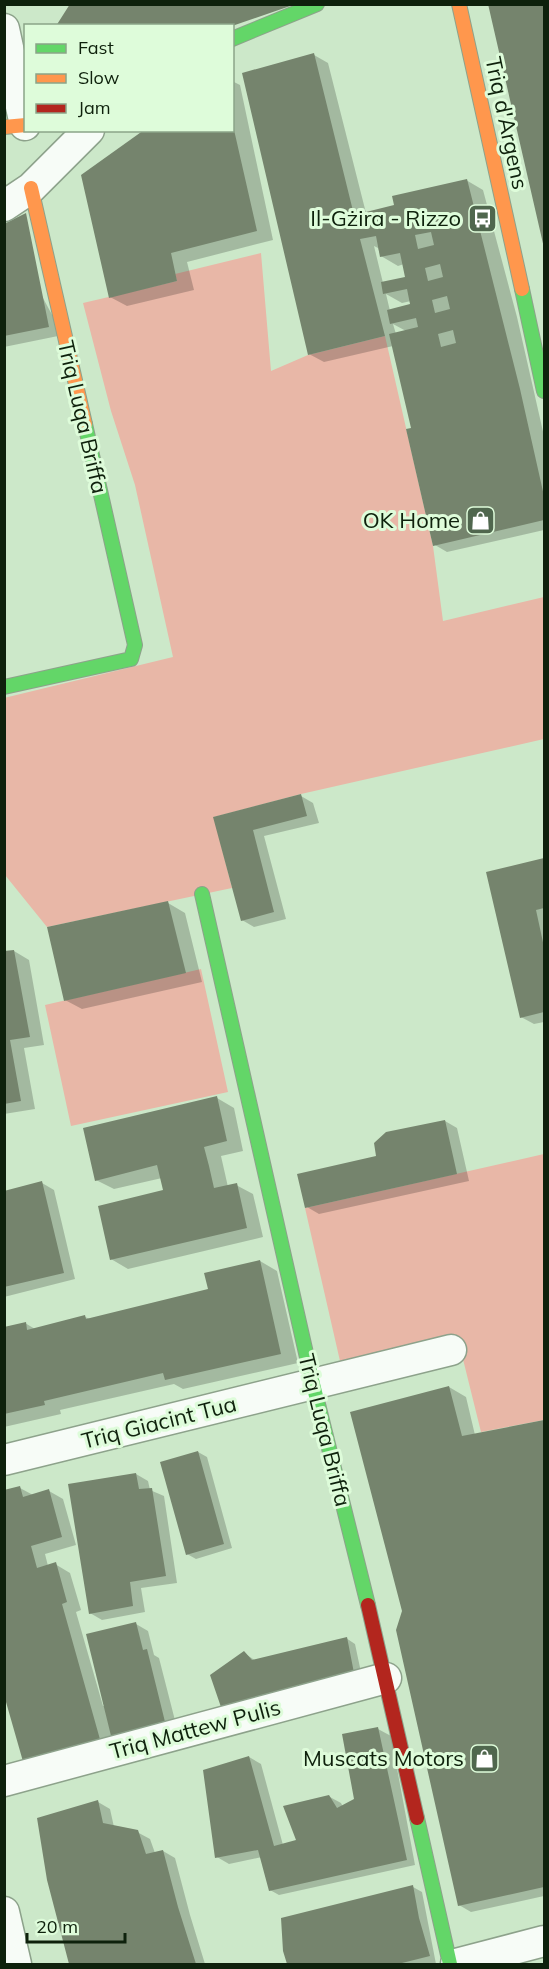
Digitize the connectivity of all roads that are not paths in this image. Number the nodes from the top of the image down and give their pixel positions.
1 (317, 4) edge
2 (459, 4) edge
3 (4, 29) edge
4 (234, 38) edge
5 (24, 120) edge
6 (24, 125) edge
7 (4, 127) edge
8 (86, 132) edge
9 (31, 188) junction
10 (4, 206) edge
11 (544, 391) edge
12 (4, 687) edge
13 (201, 894) dead end
14 (451, 1350) dead end
15 (313, 1384) junction
16 (4, 1460) edge
17 (386, 1678) junction
18 (4, 1780) edge
19 (4, 1912) edge
20 (544, 1941) edge
21 (16, 1965) edge
22 (450, 1965) edge
23 (456, 1965) edge

1 - 4 street
2 - 11 street, Triq d'Argens
3 - 5 street
6 - 7 street
8 - 9 street
9 - 10 street
9 - 12 street, Triq Luqa Briffa
13 - 15 street, Triq Luqa Briffa
14 - 15 street, Triq Giacint Tua
15 - 16 street, Triq Giacint Tua
15 - 17 street, Triq Luqa Briffa
17 - 18 street, Triq Mattew Pulis
17 - 22 street, Triq Luqa Briffa
19 - 21 street
20 - 23 street

